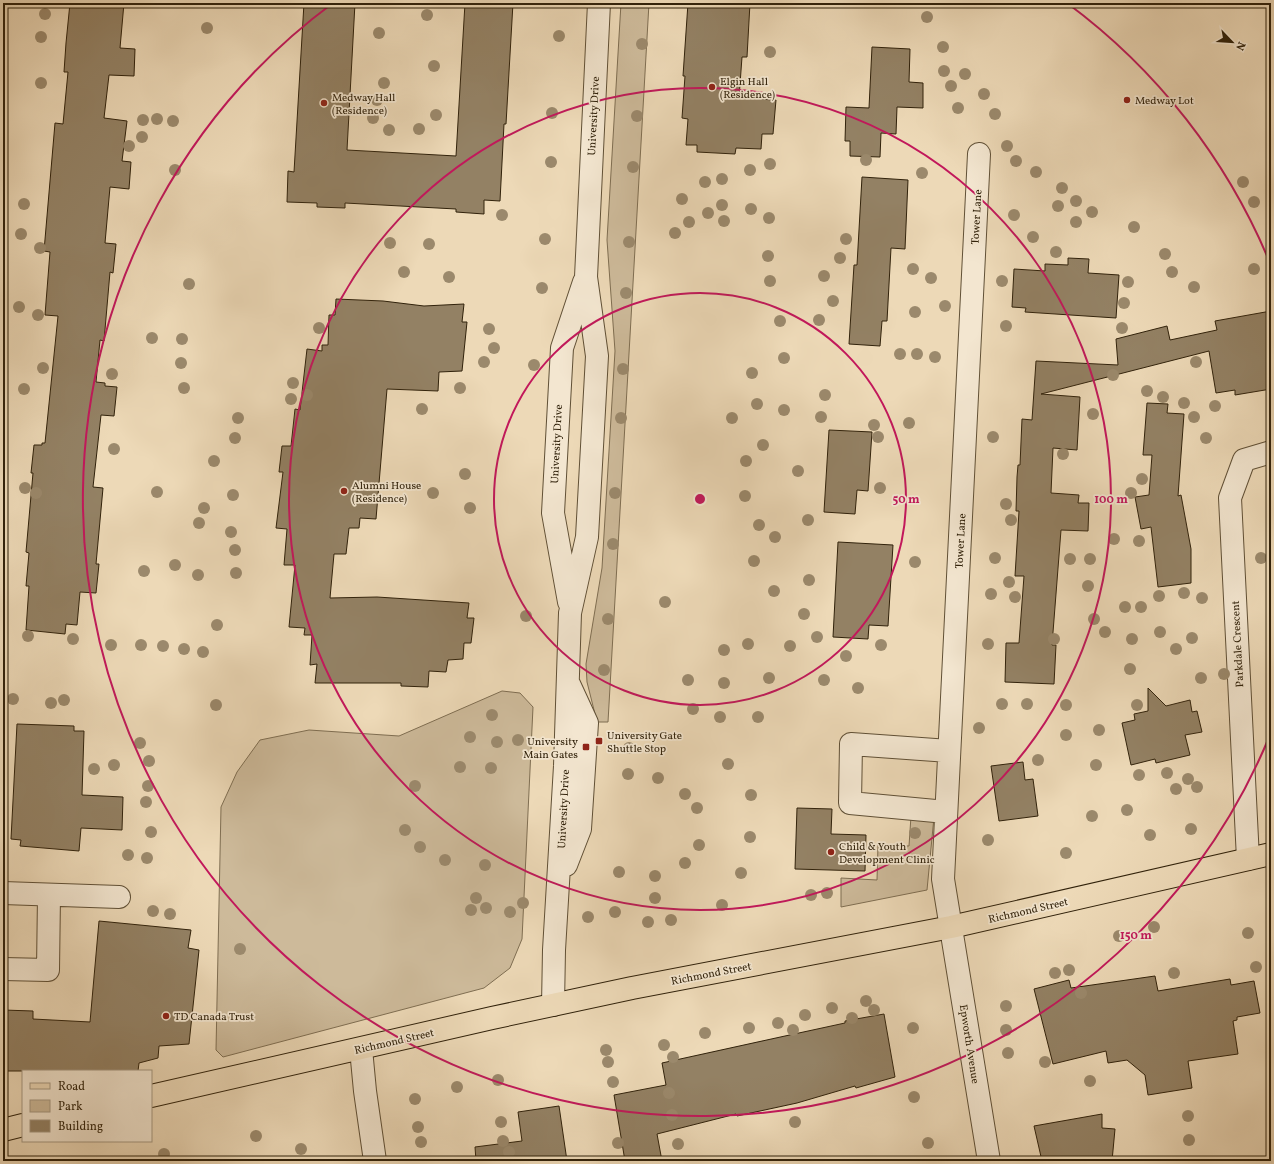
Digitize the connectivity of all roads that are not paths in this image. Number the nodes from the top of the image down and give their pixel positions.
1 (598, 3) edge
2 (979, 154) dead end
3 (586, 277) junction
4 (1271, 452) edge
5 (570, 614) junction
6 (949, 751) junction
7 (946, 812) junction
8 (1271, 854) edge
9 (1248, 859) junction
10 (3, 893) edge
11 (49, 894) junction
12 (119, 896) dead end
13 (951, 927) junction
14 (3, 969) edge
15 (553, 1005) junction
16 (361, 1049) junction
17 (152, 1096) edge
18 (22, 1126) edge
19 (3, 1130) edge
20 (375, 1161) edge
21 (989, 1161) edge

1 - 3 street, University Drive
2 - 6 street, Tower Lane
3 - 5 street, University Drive
3 - 5 street, University Drive
4 - 9 street, Parkdale Crescent
5 - 15 street, University Drive
6 - 7 street, Tower Lane
6 - 7 street
7 - 13 street, Tower Lane
8 - 9 main road, Richmond Street
9 - 13 main road, Richmond Street
10 - 11 street
11 - 12 street
11 - 14 street
13 - 15 main road, Richmond Street
13 - 21 street, Epworth Avenue
15 - 16 main road, Richmond Street
16 - 17 main road, Richmond Street
16 - 20 street
18 - 19 main road

